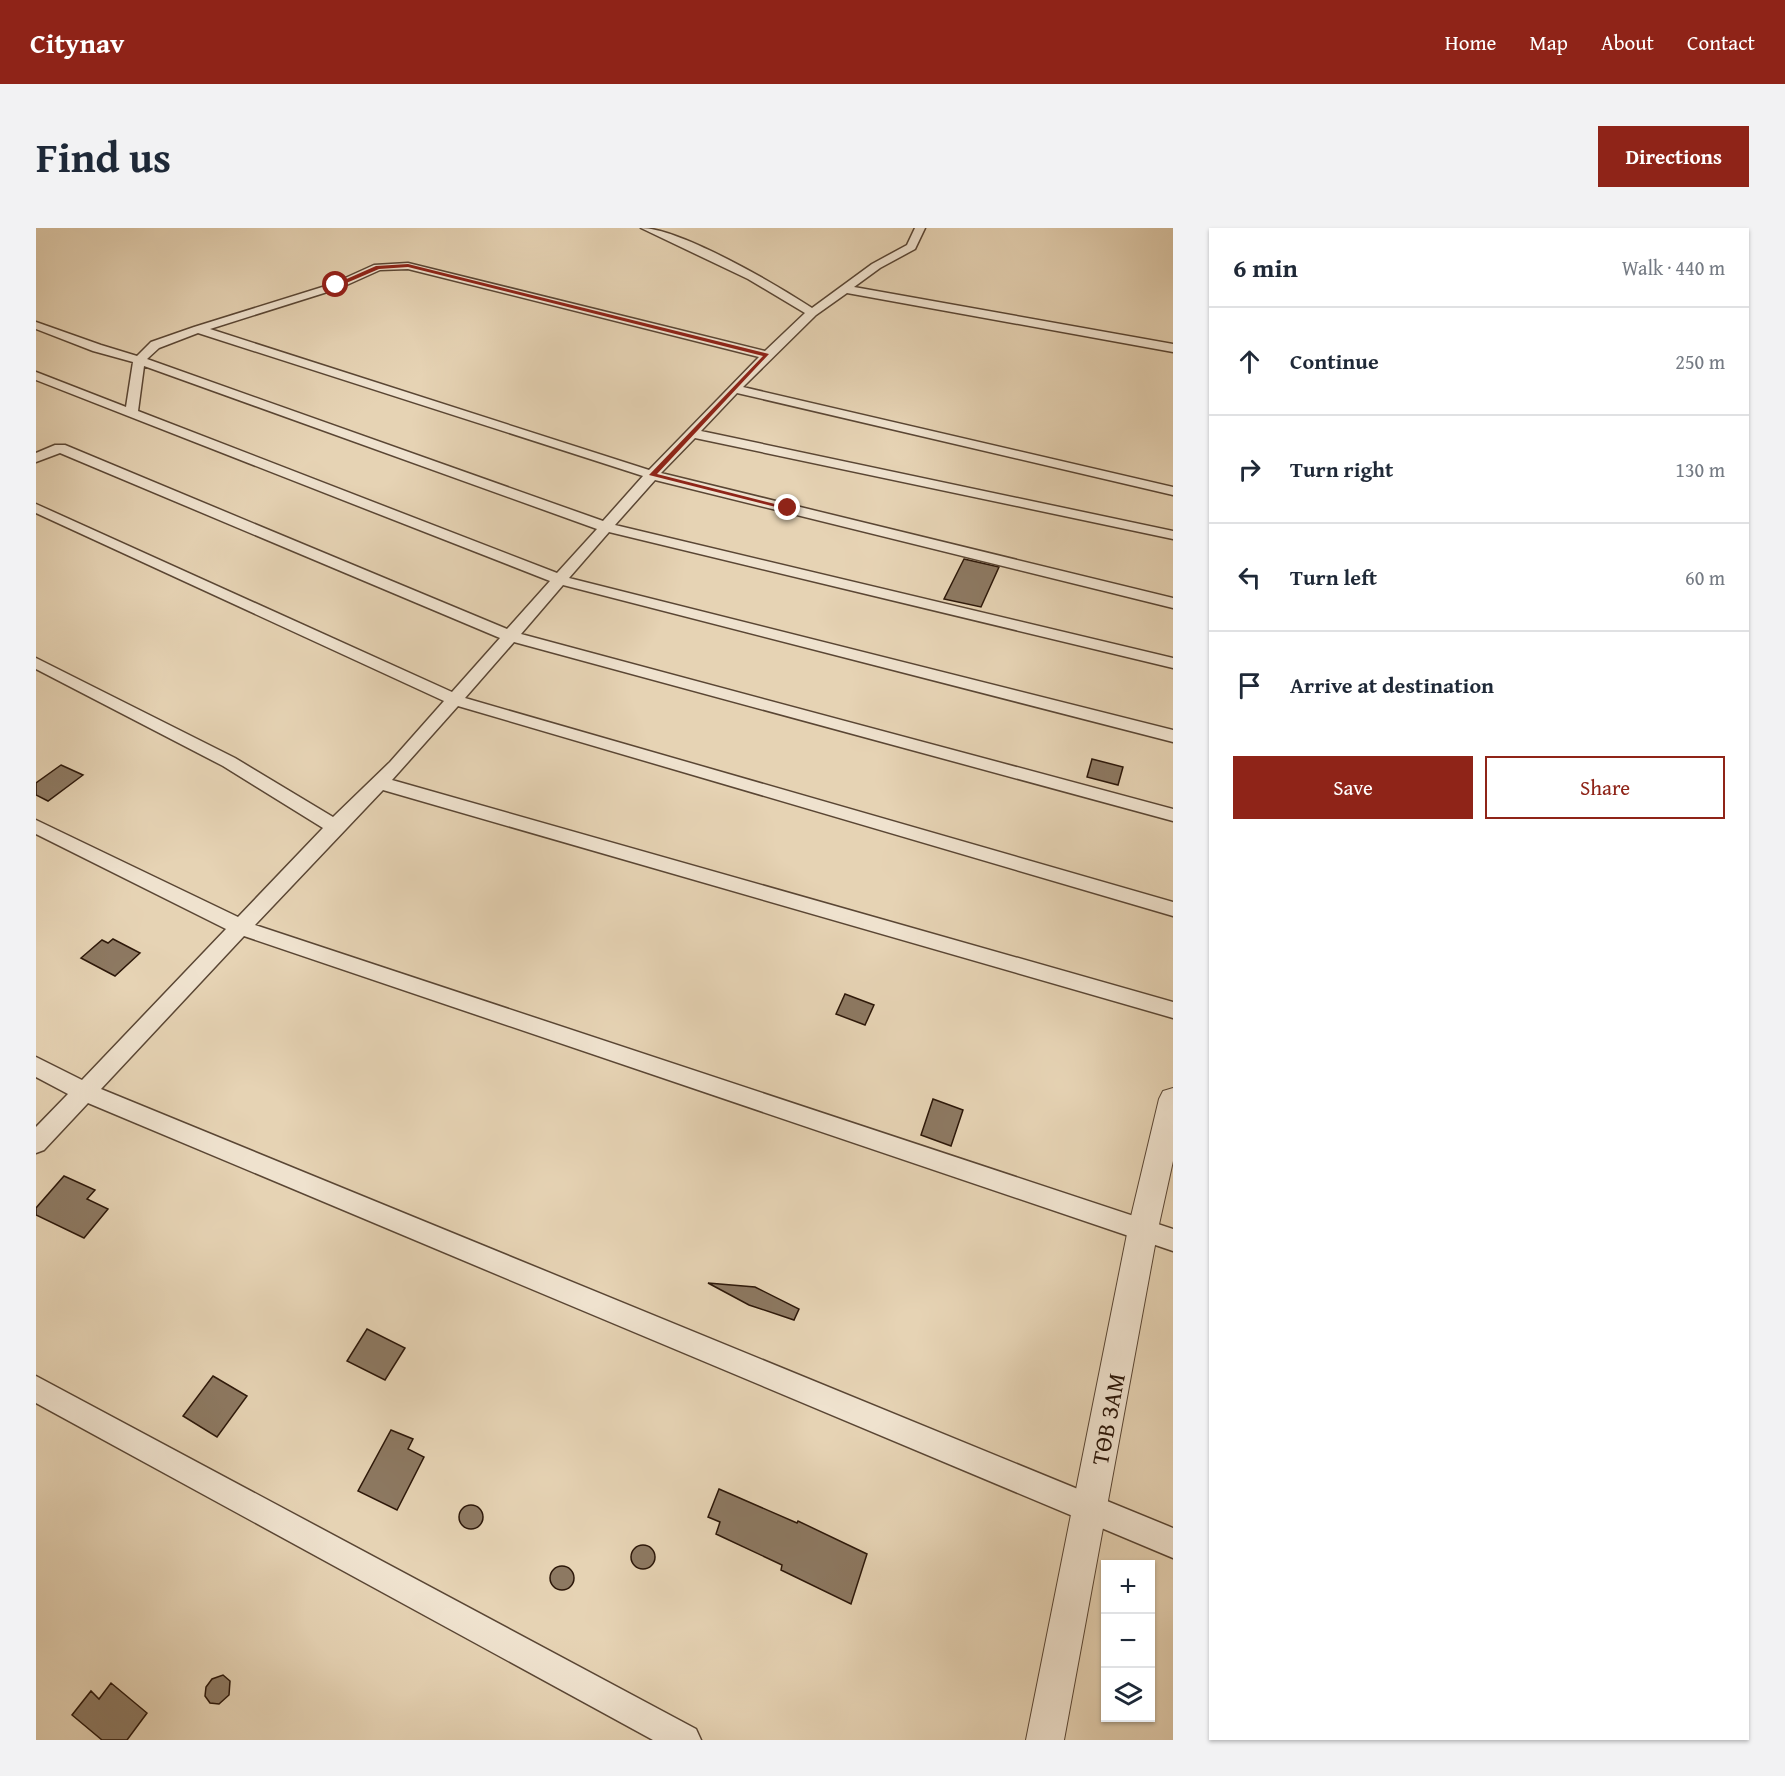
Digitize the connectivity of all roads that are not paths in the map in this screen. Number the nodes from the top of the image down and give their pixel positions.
1 (646, 228) edge
2 (920, 228) edge
3 (844, 289) junction
4 (812, 313) junction
5 (36, 326) edge
6 (198, 329) junction
7 (1173, 348) edge
8 (767, 355) junction
9 (139, 360) junction
10 (36, 376) edge
11 (735, 388) junction
12 (132, 412) junction
13 (692, 433) junction
14 (36, 458) edge
15 (652, 475) junction
16 (1173, 491) edge
17 (36, 508) edge
18 (606, 527) junction
19 (1173, 535) edge
20 (560, 580) junction
21 (1173, 603) edge
22 (510, 636) junction
23 (36, 663) edge
24 (1173, 663) edge
25 (455, 700) junction
26 (1173, 736) edge
27 (380, 783) junction
28 (1173, 815) edge
29 (36, 826) edge
30 (335, 827) junction
31 (1173, 909) edge
32 (242, 928) junction
33 (1173, 1010) edge
34 (36, 1066) edge
35 (85, 1092) junction
36 (1173, 1099) edge
37 (36, 1143) edge
38 (1158, 1234) edge
39 (36, 1389) edge
40 (1091, 1509) junction
41 (1173, 1543) edge
42 (685, 1740) edge
43 (1045, 1740) edge

1 - 4 street
2 - 3 street
3 - 4 street
3 - 7 street
4 - 8 street
5 - 9 street
6 - 8 street
6 - 9 street
6 - 15 street
8 - 11 street
9 - 12 street
9 - 18 street
10 - 12 street
11 - 13 street
11 - 16 street
12 - 20 street
13 - 15 street
13 - 19 street
14 - 22 street
15 - 18 street
15 - 21 street
17 - 25 street
18 - 20 street
18 - 24 street
20 - 22 street
20 - 26 street
22 - 25 street
22 - 28 street
23 - 30 street
25 - 27 street
25 - 31 street
27 - 30 street
27 - 33 street
29 - 32 street
30 - 32 street
32 - 35 street
32 - 38 street
34 - 35 street
35 - 37 street
35 - 40 street
36 - 38 street, ТӨВ ЗАМ
38 - 40 street, ТӨВ ЗАМ
39 - 42 street
40 - 41 street
40 - 43 street, ТӨВ ЗАМ

